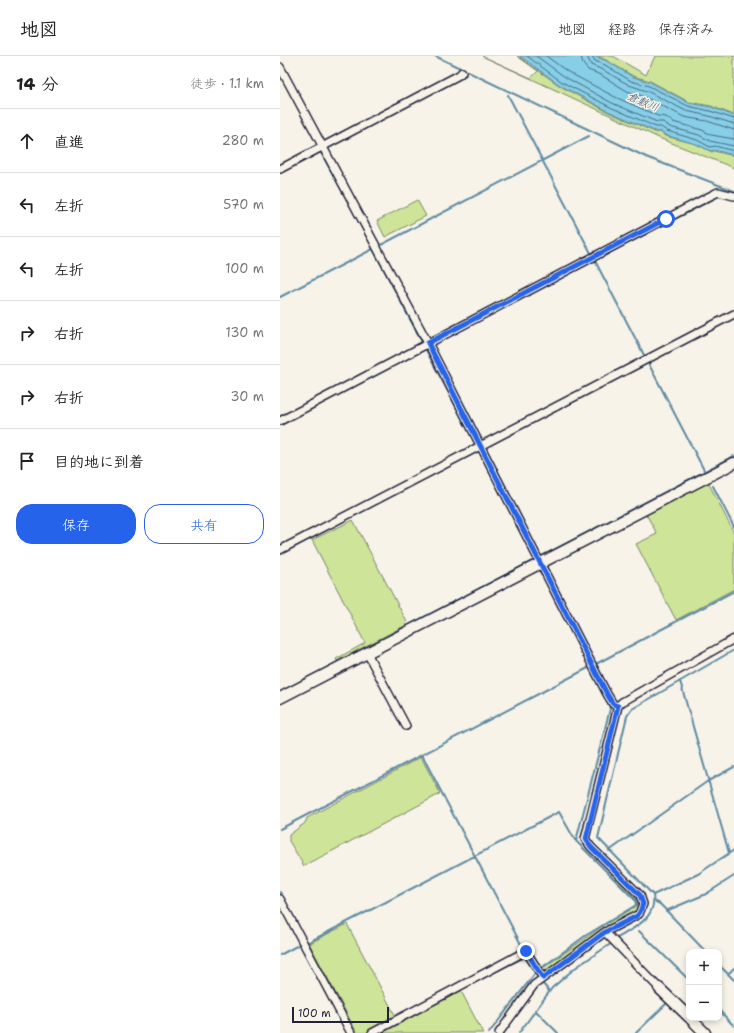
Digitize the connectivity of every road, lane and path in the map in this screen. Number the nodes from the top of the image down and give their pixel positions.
1 (280, 67) edge
2 (462, 72) dead end
3 (322, 147) junction
4 (280, 169) edge
5 (734, 196) edge
6 (734, 314) edge
7 (425, 345) junction
8 (280, 421) edge
9 (481, 448) junction
10 (734, 463) edge
11 (280, 550) edge
12 (539, 560) junction
13 (734, 640) edge
14 (367, 653) junction
15 (280, 698) edge
16 (618, 706) junction
17 (406, 726) dead end
18 (280, 899) edge
19 (605, 932) junction
20 (543, 978) junction
21 (660, 988) joint
22 (686, 1015) edge
23 (692, 1021) edge
24 (351, 1033) edge
25 (372, 1033) edge
26 (499, 1033) edge
27 (705, 1033) edge

1 - 3 street
2 - 3 street
3 - 4 street
3 - 7 street
5 - 7 street
6 - 9 street
7 - 8 street
7 - 9 street
9 - 11 street
9 - 12 street
10 - 12 street
12 - 14 street
12 - 16 street
13 - 16 street
14 - 15 street
14 - 17 street
16 - 19 street
18 - 24 street
19 - 20 street
19 - 21 street
20 - 25 street
20 - 26 street
21 - 22 street
23 - 27 street

